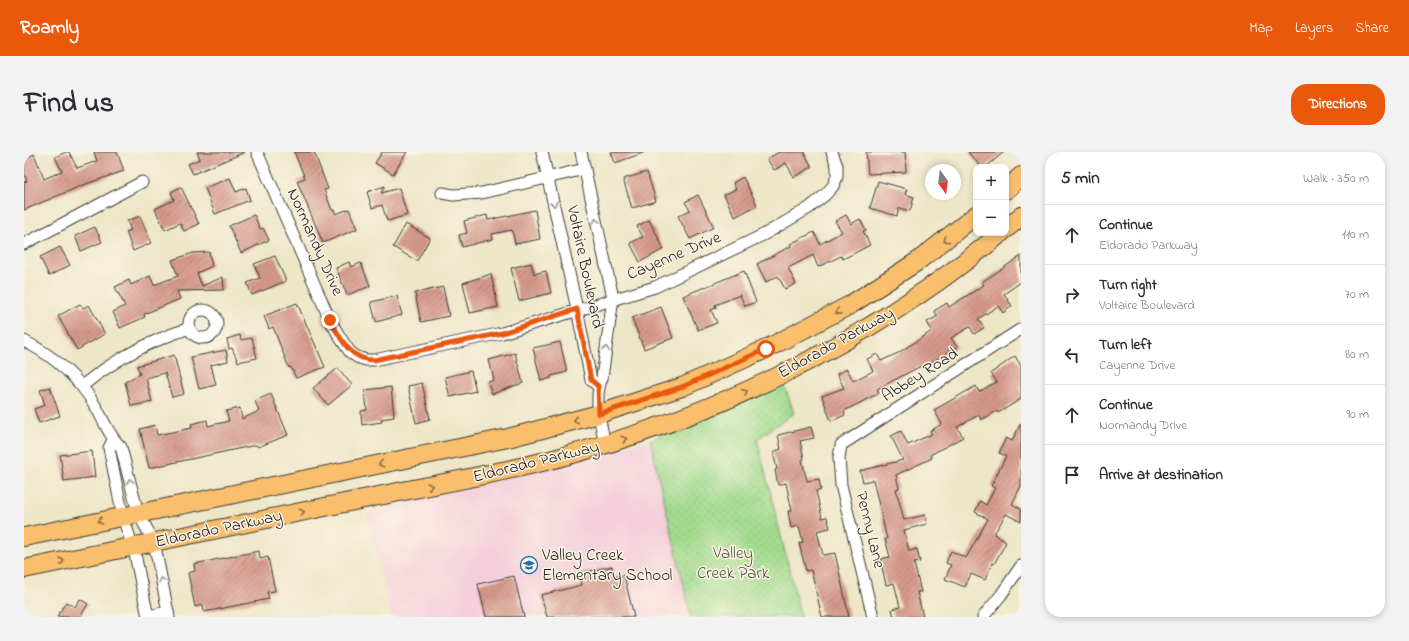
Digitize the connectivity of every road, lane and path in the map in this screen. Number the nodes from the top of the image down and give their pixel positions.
1 (257, 152) edge
2 (542, 152) edge
3 (581, 152) edge
4 (832, 152) edge
5 (585, 170) junction
6 (1021, 176) edge
7 (548, 178) junction
8 (142, 182) dead end
9 (1009, 187) edge
10 (442, 193) dead end
11 (1021, 216) edge
12 (973, 217) edge
13 (1009, 226) edge
14 (997, 236) edge
15 (24, 244) edge
16 (613, 298) junction
17 (577, 309) junction
18 (190, 328) dead end
19 (1021, 329) edge
20 (24, 341) edge
21 (456, 342) joint
22 (82, 386) junction
23 (598, 386) junction
24 (599, 414) junction
25 (605, 445) junction
26 (840, 451) joint
27 (131, 515) junction
28 (24, 537) edge
29 (154, 542) junction
30 (133, 547) junction
31 (1021, 566) edge
32 (24, 569) edge
33 (168, 614) edge
34 (148, 616) edge
35 (873, 617) edge
36 (983, 617) edge

1 - 21 street, Normandy Drive
2 - 7 street, Voltaire Boulevard
3 - 5 street, Voltaire Boulevard
4 - 16 street, Cayenne Drive
5 - 7 street
16 -> 5 street, Voltaire Boulevard
6 - 9 main road
7 - 10 street
7 -> 17 street, Voltaire Boulevard
8 - 15 street
11 - 13 main road
12 -> 24 main road, Eldorado Parkway
25 -> 14 main road, Eldorado Parkway
16 - 17 street, Cayenne Drive
23 -> 16 street, Voltaire Boulevard
17 - 21 street, Cayenne Drive
17 - 23 street, Voltaire Boulevard
18 - 22 street
19 - 26 street, Abbey Road
20 - 22 street
22 - 27 street
23 - 24 street, Voltaire Boulevard
24 - 25 street, Voltaire Boulevard
24 -> 27 main road, Eldorado Parkway
29 -> 25 main road, Eldorado Parkway
26 - 35 street, Penny Lane
27 -> 28 main road, Eldorado Parkway
27 - 29 street
27 - 30 street
29 - 30 main road, Eldorado Parkway
33 -> 29 street
32 -> 30 main road, Eldorado Parkway
30 - 34 street
31 - 36 street
33 - 34 street

